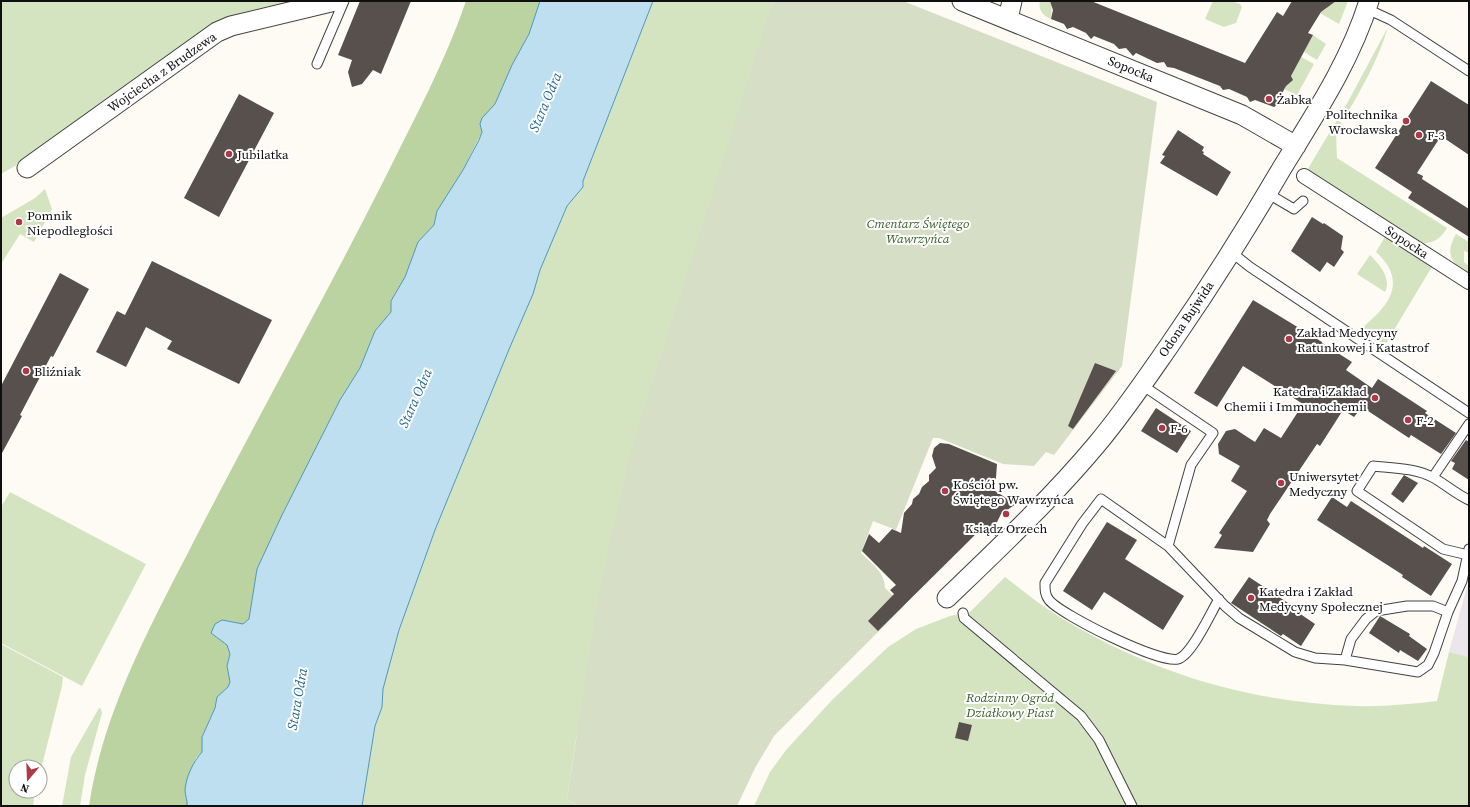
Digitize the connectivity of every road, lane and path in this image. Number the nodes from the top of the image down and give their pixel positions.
1 (335, 1) edge
2 (344, 1) edge
3 (962, 1) edge
4 (1368, 5) edge
5 (1010, 10) edge
6 (317, 64) dead end
7 (1469, 71) edge
8 (1296, 146) junction
9 (27, 168) dead end
10 (1304, 176) dead end
11 (1268, 193) junction
12 (1303, 201) dead end
13 (1231, 252) junction
14 (1469, 282) edge
15 (1142, 385) junction
16 (1469, 413) edge
17 (1469, 424) edge
18 (1433, 478) junction
19 (1469, 500) edge
20 (1168, 546) junction
21 (1468, 552) edge
22 (947, 598) dead end
23 (1219, 599) junction
24 (1448, 612) junction
25 (962, 613) dead end
26 (1344, 660) junction
27 (1132, 806) edge

1 - 9 street, Wojciecha z Brudzewa
2 - 6 lane
3 - 5 street, Sopocka
4 - 7 lane
4 - 8 street, Odona Bujwida
5 - 8 street, Sopocka
8 - 11 street, Odona Bujwida
10 - 14 street, Sopocka
11 - 12 lane
11 - 13 street, Odona Bujwida
13 - 15 street, Odona Bujwida
13 - 16 lane
15 - 20 lane
15 - 22 street, Odona Bujwida
17 - 18 lane
18 - 19 lane
18 - 21 lane
20 - 23 lane
20 - 23 lane
21 - 24 lane
23 - 26 lane
24 - 26 lane
24 - 26 lane
25 - 27 lane

